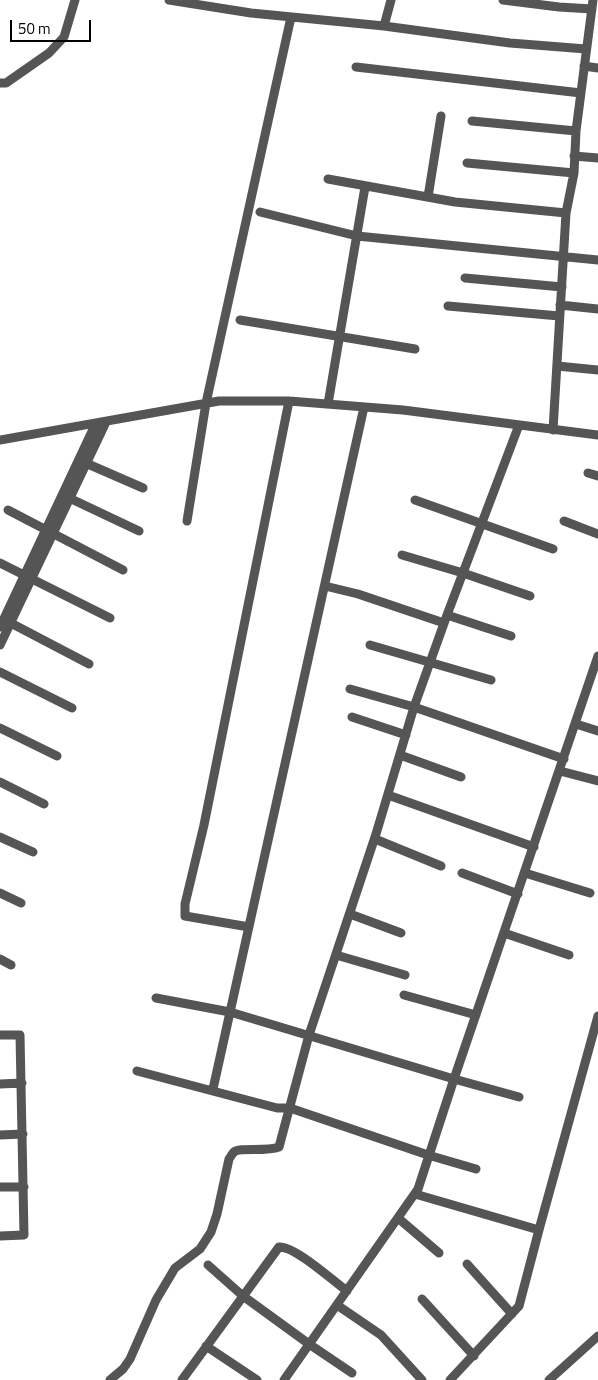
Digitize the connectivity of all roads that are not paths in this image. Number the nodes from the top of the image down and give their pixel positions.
1 (75, 0) edge
2 (169, 0) edge
3 (391, 0) edge
4 (503, 0) edge
5 (592, 4) edge
6 (291, 17) junction
7 (384, 26) junction
8 (586, 49) junction
9 (584, 66) junction
10 (356, 67) dead end
11 (598, 68) edge
12 (0, 83) edge
13 (581, 93) junction
14 (441, 116) dead end
15 (472, 121) dead end
16 (576, 130) junction
17 (574, 156) junction
18 (598, 158) edge
19 (466, 163) dead end
20 (574, 173) junction
21 (328, 179) dead end
22 (365, 186) junction
23 (428, 197) junction
24 (260, 212) dead end
25 (566, 213) junction
26 (357, 236) junction
27 (564, 257) junction
28 (598, 260) edge
29 (465, 278) dead end
30 (562, 287) junction
31 (560, 305) junction
32 (448, 306) dead end
33 (598, 309) edge
34 (559, 316) junction
35 (240, 320) dead end
36 (340, 336) junction
37 (415, 349) dead end
38 (557, 366) junction
39 (598, 370) edge
40 (289, 401) junction
41 (206, 403) junction
42 (328, 404) junction
43 (364, 407) junction
44 (106, 422) junction
45 (96, 424) junction
46 (519, 425) junction
47 (554, 430) junction
48 (598, 435) edge
49 (0, 440) edge
50 (83, 462) junction
51 (588, 473) dead end
52 (598, 476) edge
53 (143, 488) dead end
54 (66, 497) junction
55 (415, 500) dead end
56 (8, 510) dead end
57 (186, 521) dead end
58 (564, 521) dead end
59 (482, 524) junction
60 (139, 531) dead end
61 (49, 532) junction
62 (598, 534) edge
63 (553, 549) dead end
64 (402, 554) dead end
65 (0, 563) edge
66 (123, 570) dead end
67 (463, 572) junction
68 (28, 576) junction
69 (325, 586) junction
70 (530, 596) dead end
71 (110, 618) dead end
72 (445, 619) junction
73 (4, 622) edge
74 (511, 636) dead end
75 (0, 645) edge
76 (370, 645) dead end
77 (598, 656) edge
78 (430, 663) junction
79 (89, 664) dead end
80 (0, 672) edge
81 (491, 680) dead end
82 (350, 688) dead end
83 (414, 707) junction
84 (72, 708) dead end
85 (352, 717) dead end
86 (576, 724) junction
87 (0, 728) edge
88 (598, 731) edge
89 (406, 735) junction
90 (400, 755) junction
91 (56, 756) dead end
92 (564, 758) junction
93 (560, 771) junction
94 (462, 777) dead end
95 (598, 781) edge
96 (0, 782) edge
97 (388, 795) junction
98 (44, 804) dead end
99 (0, 837) edge
100 (374, 839) junction
101 (534, 847) junction
102 (33, 852) dead end
103 (441, 866) dead end
104 (462, 873) dead end
105 (525, 873) junction
106 (0, 893) edge
107 (590, 893) dead end
108 (518, 894) junction
109 (21, 903) dead end
110 (350, 914) junction
111 (249, 926) junction
112 (401, 932) dead end
113 (504, 933) junction
114 (569, 954) dead end
115 (336, 955) junction
116 (0, 959) edge
117 (11, 965) dead end
118 (405, 975) dead end
119 (404, 995) dead end
120 (156, 998) dead end
121 (230, 1012) junction
122 (476, 1015) junction
123 (598, 1016) edge
124 (0, 1035) edge
125 (310, 1035) junction
126 (137, 1070) dead end
127 (454, 1079) junction
128 (22, 1083) junction
129 (0, 1084) edge
130 (213, 1090) junction
131 (519, 1097) dead end
132 (290, 1108) junction
133 (23, 1134) junction
134 (0, 1135) edge
135 (428, 1155) junction
136 (476, 1169) dead end
137 (0, 1187) edge
138 (24, 1187) junction
139 (415, 1194) junction
140 (398, 1218) junction
141 (538, 1230) junction
142 (0, 1236) edge
143 (439, 1253) dead end
144 (467, 1264) dead end
145 (208, 1265) dead end
146 (347, 1291) junction
147 (242, 1296) junction
148 (422, 1299) dead end
149 (337, 1305) junction
150 (512, 1314) junction
151 (598, 1336) edge
152 (309, 1344) junction
153 (206, 1346) junction
154 (474, 1356) junction
155 (352, 1373) dead end
156 (110, 1380) edge
157 (182, 1380) edge
158 (257, 1380) edge
159 (284, 1380) edge
160 (422, 1380) edge
161 (450, 1380) edge
162 (549, 1380) edge

1 - 12 street
2 - 6 street
3 - 7 street
4 - 5 street
5 - 8 street
6 - 7 street
6 - 41 street
7 - 8 street
8 - 9 street
9 - 11 street
9 - 13 street
10 - 13 street
13 - 16 street
14 - 23 street
15 - 16 street
16 - 17 street
17 - 18 street
17 - 20 street
19 - 20 street
20 - 25 street
21 - 22 street
22 - 23 street
22 - 26 street
23 - 25 street
24 - 26 street
25 - 27 street
26 - 27 street
26 - 36 street
27 - 28 street
27 - 30 street
29 - 30 street
30 - 31 street
31 - 33 street
31 - 34 street
32 - 34 street
34 - 38 street
35 - 36 street
36 - 37 street
36 - 42 street
38 - 39 street
38 - 47 street
40 - 41 street
40 - 42 street
40 - 111 street
41 - 44 street
41 - 57 street
42 - 43 street
43 - 46 street
43 - 69 street
44 - 45 street
44 - 50 street
45 - 49 street
45 - 50 street
46 - 47 street
46 - 59 street
47 - 48 street
50 - 53 street
50 - 54 street
51 - 52 street
54 - 60 street
54 - 61 street
55 - 59 street
56 - 61 street
58 - 62 street
59 - 63 street
59 - 67 street
61 - 66 street
61 - 68 street
64 - 67 street
65 - 68 street
67 - 70 street
67 - 72 street
68 - 71 street
68 - 73 street
69 - 72 street
69 - 111 street
72 - 74 street
72 - 78 street
73 - 75 street
73 - 79 street
76 - 78 street
77 - 86 street
78 - 81 street
78 - 83 street
80 - 84 street
82 - 83 street
83 - 89 street
83 - 92 street
85 - 89 street
86 - 88 street
86 - 92 street
87 - 91 street
89 - 90 street
90 - 94 street
90 - 97 street
92 - 93 street
93 - 95 street
93 - 101 street
96 - 98 street
97 - 100 street
97 - 101 street
99 - 102 street
100 - 103 street
100 - 110 street
101 - 105 street
104 - 108 street
105 - 107 street
105 - 108 street
106 - 109 street
108 - 113 street
110 - 112 street
110 - 115 street
111 - 121 street
113 - 114 street
113 - 122 street
115 - 118 street
115 - 125 street
116 - 117 street
119 - 122 street
120 - 121 street
121 - 125 street
121 - 130 street
122 - 127 street
123 - 141 street
124 - 128 street
125 - 127 street
125 - 132 street
126 - 130 street
127 - 131 street
127 - 135 street
128 - 129 street
128 - 133 street
130 - 132 street
132 - 135 street
132 - 156 street
133 - 134 street
133 - 138 street
135 - 136 street
135 - 139 street
137 - 138 street
138 - 142 street
139 - 140 street
139 - 141 street
140 - 143 street
140 - 146 street
141 - 150 street
144 - 150 street
145 - 147 street
146 - 147 street
146 - 149 street
147 - 152 street
147 - 153 street
148 - 154 street
149 - 152 street
149 - 160 street
150 - 154 street
151 - 162 street
152 - 155 street
152 - 159 street
153 - 157 street
153 - 158 street
154 - 161 street

